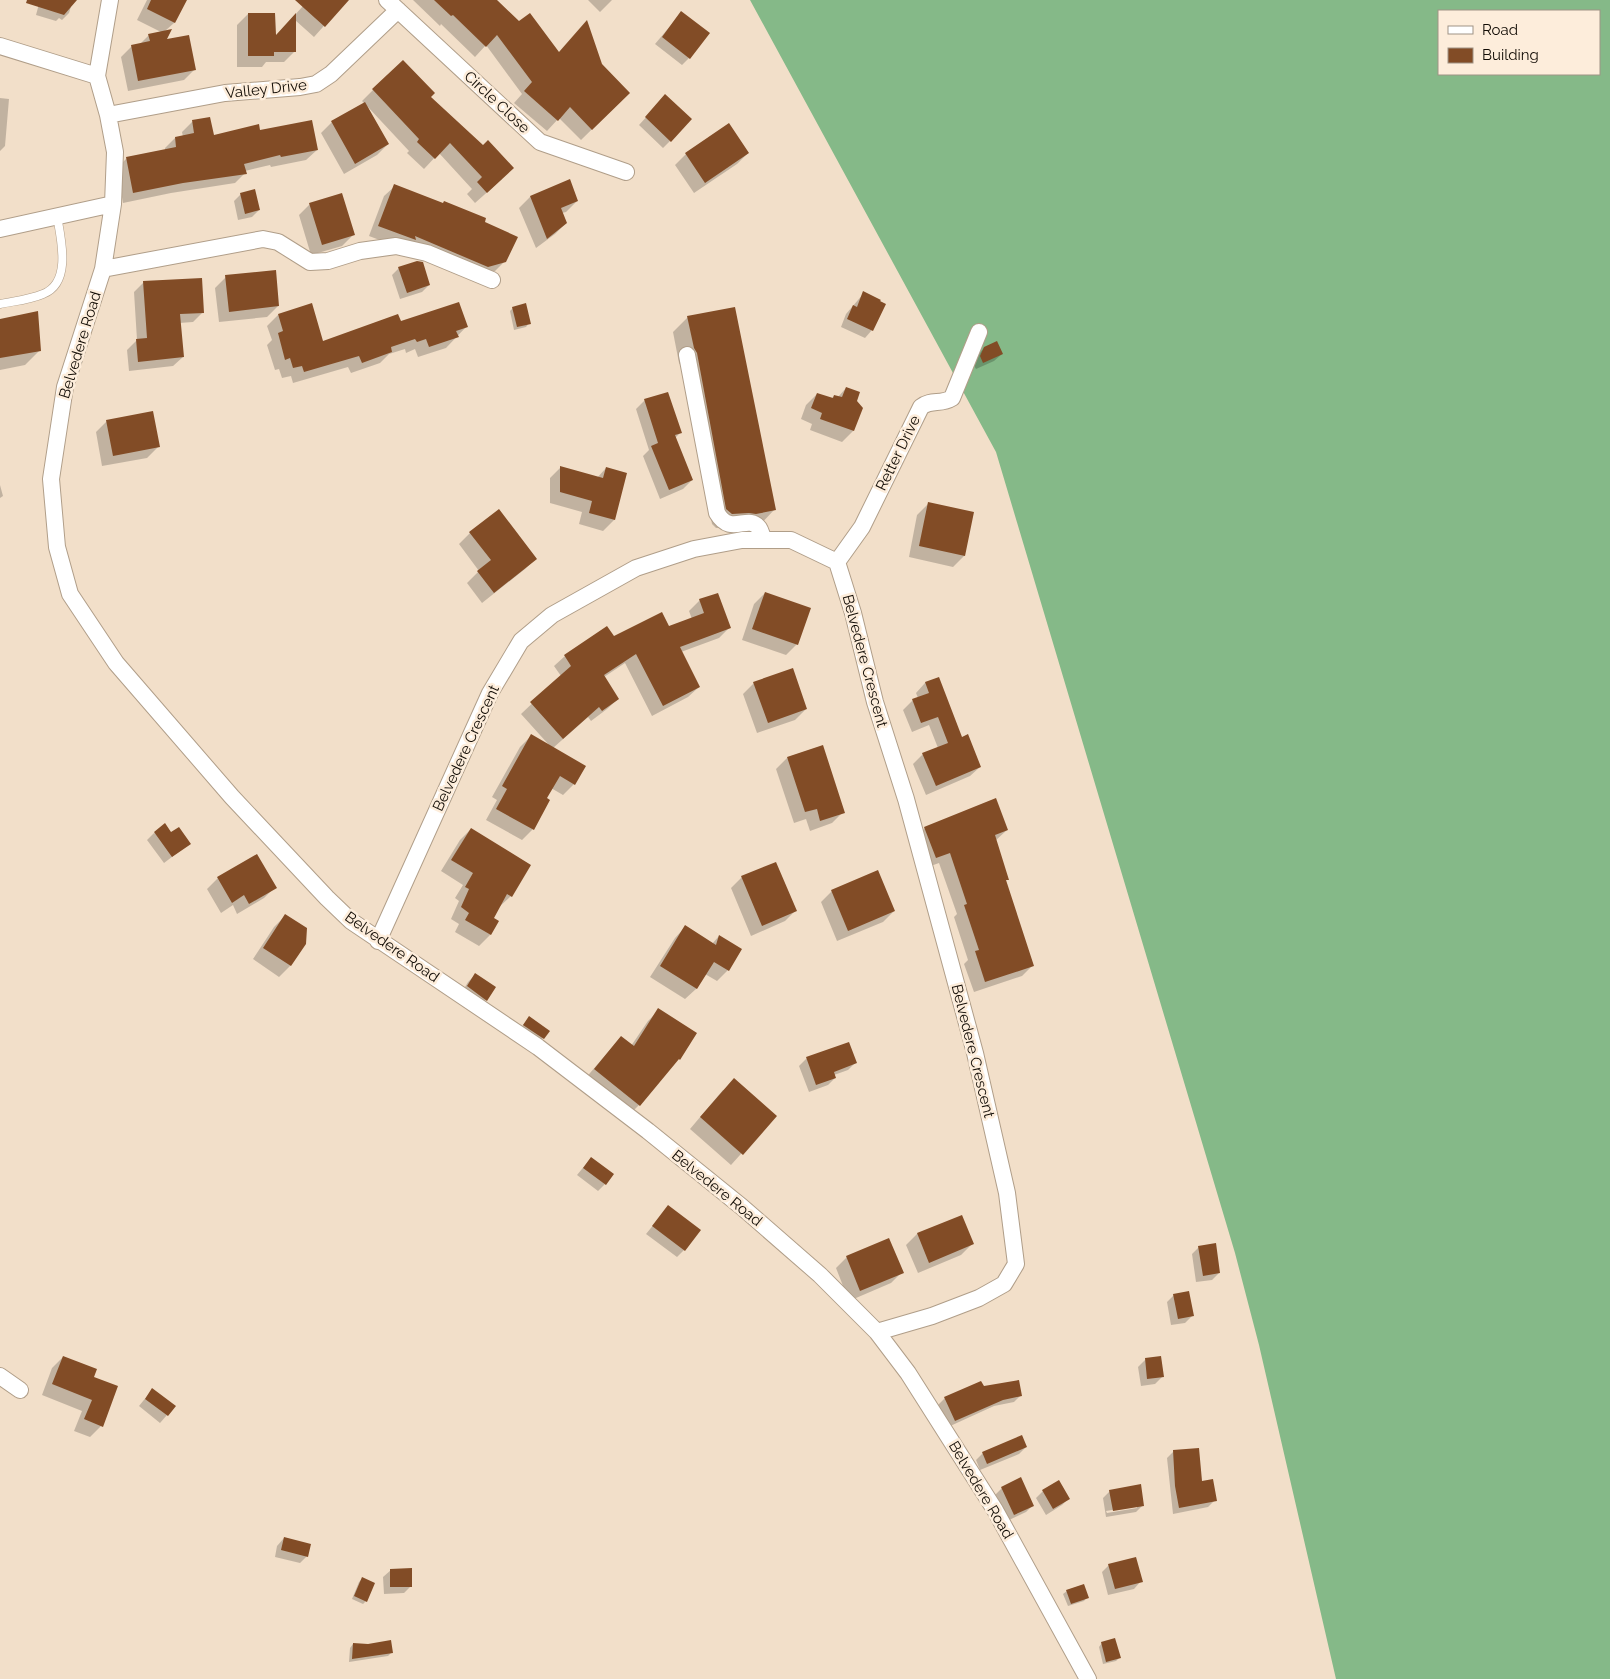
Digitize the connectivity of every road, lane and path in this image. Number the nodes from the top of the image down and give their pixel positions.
1 (110, 0) edge
2 (392, 5) edge
3 (0, 46) edge
4 (97, 76) junction
5 (108, 114) junction
6 (626, 172) dead end
7 (113, 204) junction
8 (57, 216) junction
9 (0, 229) edge
10 (103, 269) junction
11 (492, 280) dead end
12 (0, 304) edge
13 (979, 332) dead end
14 (687, 355) dead end
15 (764, 540) junction
16 (837, 562) junction
17 (378, 940) junction
18 (878, 1332) junction
19 (0, 1376) edge
20 (20, 1390) dead end
21 (1088, 1679) edge

1 - 4 street, Belvedere Road
2 - 5 street, Valley Drive
2 - 6 street, Circle Close
3 - 4 street
4 - 5 street, Belvedere Road
5 - 7 street, Belvedere Road
7 - 8 street
7 - 10 street, Belvedere Road
8 - 9 street
8 - 12 lane
10 - 11 street
10 - 17 street, Belvedere Road
13 - 16 street, Retter Drive
14 - 15 street
15 - 16 street, Belvedere Crescent
15 - 17 street, Belvedere Crescent
16 - 18 street, Belvedere Crescent
17 - 18 street, Belvedere Road
18 - 21 street, Belvedere Road
19 - 20 street

